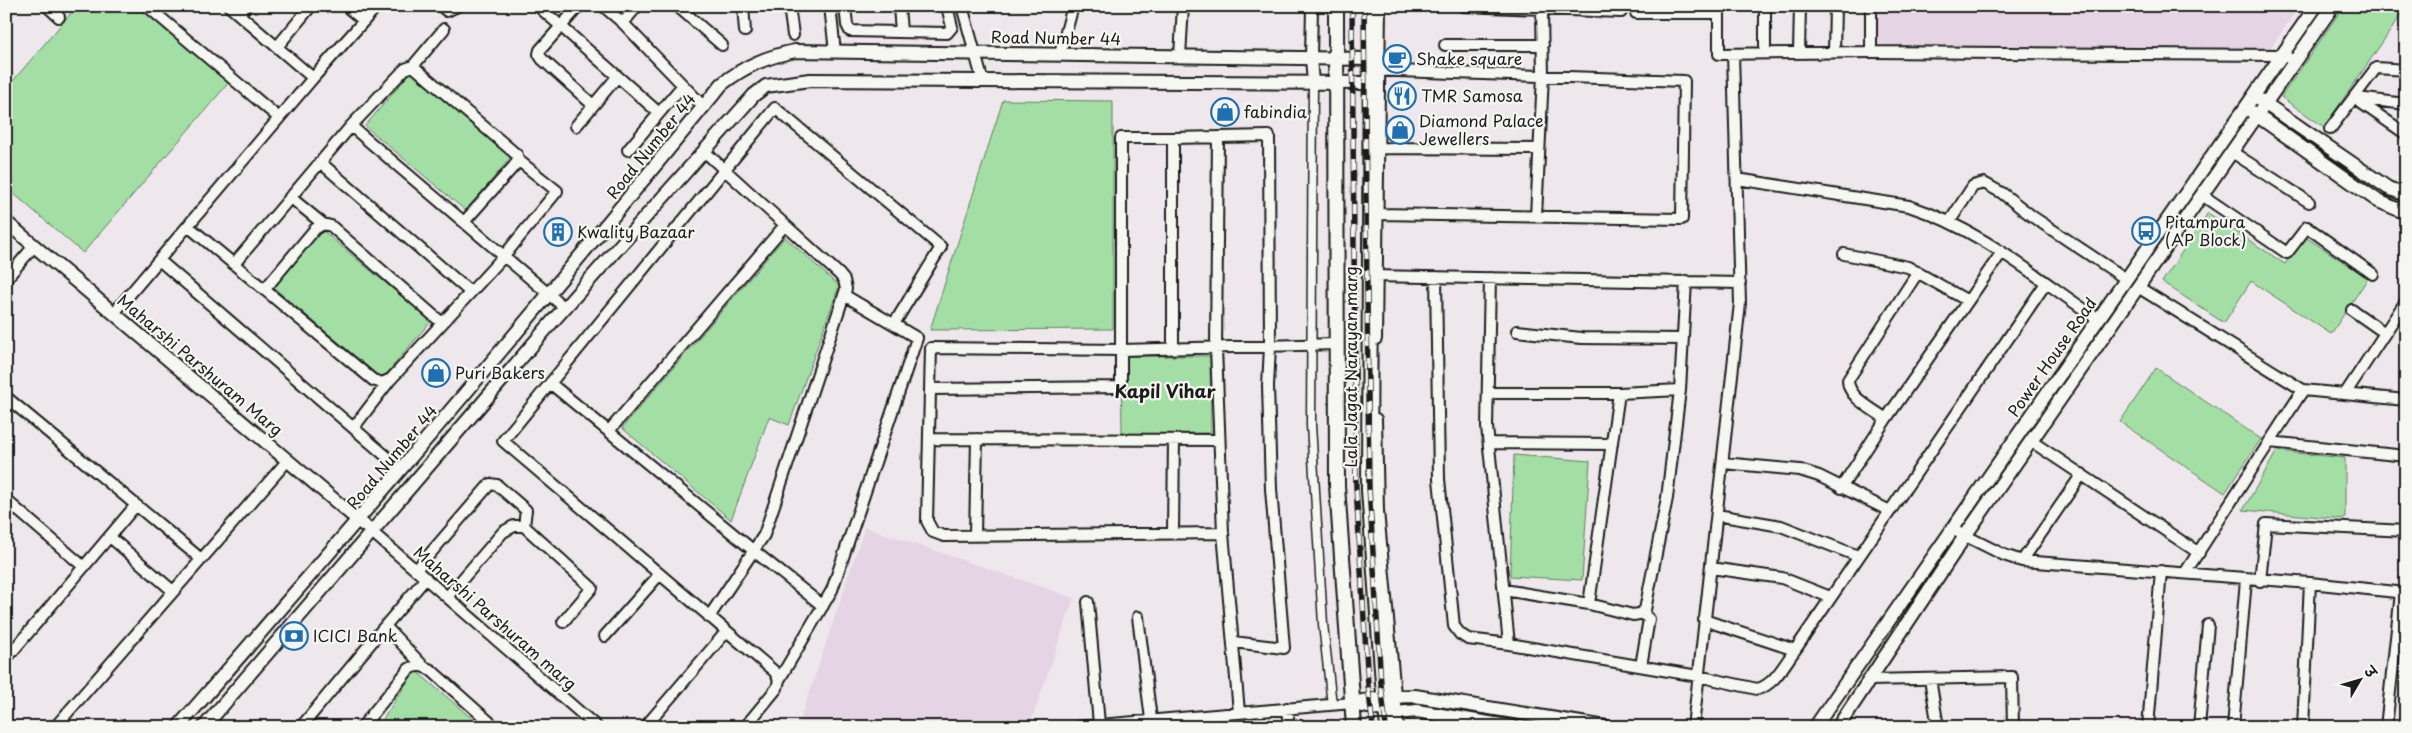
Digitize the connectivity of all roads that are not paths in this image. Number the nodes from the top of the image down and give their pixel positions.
1 (47, 6) edge
2 (147, 6) edge
3 (229, 6) edge
4 (311, 6) edge
5 (346, 6) edge
6 (377, 6) edge
7 (441, 6) edge
8 (458, 6) edge
9 (538, 6) edge
10 (579, 6) edge
11 (603, 6) edge
12 (637, 6) edge
13 (677, 6) edge
14 (743, 6) edge
15 (789, 6) edge
16 (830, 6) edge
17 (845, 6) edge
18 (899, 6) edge
19 (947, 6) edge
20 (962, 6) edge
21 (1073, 6) edge
22 (1183, 6) edge
23 (1312, 6) edge
24 (1336, 6) edge
25 (1371, 6) edge
26 (1380, 6) edge
27 (1463, 6) edge
28 (1765, 6) edge
29 (1800, 6) edge
30 (1835, 6) edge
31 (1871, 6) edge
32 (2316, 6) edge
33 (2333, 6) edge
34 (1542, 8) junction
35 (1719, 9) edge
36 (242, 10) edge
37 (1621, 12) dead end
38 (1636, 13) dead end
39 (59, 17) dead end
40 (364, 21) junction
41 (623, 23) junction
42 (560, 28) junction
43 (444, 29) dead end
44 (745, 31) dead end
45 (901, 32) junction
46 (794, 35) dead end
47 (722, 45) dead end
48 (1445, 45) dead end
49 (1543, 45) junction
50 (277, 47) junction
51 (835, 52) junction
52 (974, 52) junction
53 (1799, 52) junction
54 (1834, 52) junction
55 (1871, 52) junction
56 (1765, 53) junction
57 (1060, 54) junction
58 (1733, 54) junction
59 (2282, 55) junction
60 (1180, 56) junction
61 (1311, 58) junction
62 (1336, 59) junction
63 (2295, 61) junction
64 (413, 66) junction
65 (2406, 70) edge
66 (1372, 71) junction
67 (1543, 76) junction
68 (617, 77) junction
69 (313, 78) junction
70 (983, 82) junction
71 (1313, 83) junction
72 (1336, 83) junction
73 (683, 85) junction
74 (2254, 96) junction
75 (2354, 98) junction
76 (2265, 104) junction
77 (2406, 104) edge
78 (593, 105) junction
79 (704, 107) junction
80 (2245, 108) junction
81 (659, 113) junction
82 (2257, 116) junction
83 (279, 118) junction
84 (352, 126) junction
85 (576, 126) dead end
86 (2330, 129) dead end
87 (2406, 134) edge
88 (1173, 138) junction
89 (1218, 138) junction
90 (1378, 148) junction
91 (1538, 149) junction
92 (628, 150) dead end
93 (704, 151) junction
94 (2232, 152) junction
95 (518, 160) junction
96 (320, 162) junction
97 (724, 170) junction
98 (1737, 179) junction
99 (2202, 195) junction
100 (2406, 195) edge
101 (290, 198) junction
102 (2309, 202) dead end
103 (2406, 213) edge
104 (1378, 214) junction
105 (1536, 216) junction
106 (1950, 221) junction
107 (6, 222) edge
108 (464, 222) junction
109 (323, 224) junction
110 (785, 225) junction
111 (188, 226) junction
112 (34, 246) junction
113 (2002, 252) junction
114 (1844, 254) dead end
115 (504, 256) junction
116 (159, 260) junction
117 (234, 264) junction
118 (1918, 272) junction
119 (2373, 274) dead end
120 (1373, 276) junction
121 (1436, 277) junction
122 (1490, 278) junction
123 (6, 279) edge
124 (2126, 279) junction
125 (1686, 281) junction
126 (1740, 283) junction
127 (2046, 283) junction
128 (2138, 287) junction
129 (265, 289) junction
130 (470, 292) junction
131 (550, 295) junction
132 (844, 295) junction
133 (1968, 301) junction
134 (2406, 301) edge
135 (565, 308) junction
136 (2352, 310) dead end
137 (114, 313) junction
138 (2098, 319) junction
139 (442, 323) junction
140 (894, 324) junction
141 (1517, 331) dead end
142 (2385, 333) junction
143 (1682, 339) junction
144 (1336, 344) junction
145 (1311, 345) junction
146 (1270, 346) junction
147 (1216, 347) junction
148 (1173, 349) junction
149 (1122, 350) junction
150 (391, 379) junction
151 (550, 383) junction
152 (930, 389) junction
153 (1680, 390) junction
154 (2303, 390) junction
155 (1488, 392) junction
156 (1619, 393) junction
157 (2345, 394) junction
158 (6, 398) edge
159 (2406, 400) edge
160 (1886, 419) junction
161 (354, 427) junction
162 (608, 431) junction
163 (929, 439) junction
164 (976, 440) junction
165 (1174, 440) junction
166 (1219, 440) junction
167 (2032, 441) junction
168 (2269, 442) junction
169 (1489, 443) junction
170 (1612, 444) junction
171 (2406, 456) edge
172 (387, 457) dead end
173 (288, 460) junction
174 (1723, 463) junction
175 (2082, 474) junction
176 (1842, 488) junction
177 (6, 500) edge
178 (136, 506) junction
179 (1890, 511) junction
180 (1717, 515) junction
181 (359, 521) junction
182 (524, 526) junction
183 (1952, 529) junction
184 (2406, 531) edge
185 (373, 532) junction
186 (1173, 533) junction
187 (1223, 533) junction
188 (975, 536) junction
189 (1965, 536) junction
190 (110, 537) junction
191 (754, 551) junction
192 (2199, 552) junction
193 (1858, 556) junction
194 (201, 560) junction
195 (2022, 561) junction
196 (84, 567) junction
197 (1711, 568) junction
198 (416, 570) junction
199 (2161, 572) junction
200 (2185, 573) junction
201 (659, 575) junction
202 (426, 578) junction
203 (2246, 580) junction
204 (2260, 580) junction
205 (2310, 583) junction
206 (1504, 590) junction
207 (173, 592) junction
208 (2403, 593) edge
209 (447, 597) junction
210 (1830, 597) junction
211 (1088, 602) dead end
212 (1589, 604) junction
213 (823, 606) junction
214 (1642, 613) junction
215 (709, 617) junction
216 (1138, 617) dead end
217 (1704, 620) junction
218 (563, 622) dead end
219 (2208, 625) dead end
220 (385, 626) junction
221 (726, 632) junction
222 (605, 636) dead end
223 (1233, 642) junction
224 (1509, 644) junction
225 (1795, 650) junction
226 (6, 659) edge
227 (423, 666) junction
228 (1641, 666) junction
229 (1698, 676) junction
230 (1930, 679) junction
231 (780, 680) junction
232 (1869, 680) junction
233 (1352, 703) junction
234 (1332, 705) junction
235 (1391, 705) junction
236 (1287, 708) junction
237 (1239, 712) junction
238 (1151, 719) junction
239 (1099, 724) junction
240 (649, 726) edge
241 (55, 727) edge
242 (178, 727) edge
243 (204, 727) edge
244 (301, 727) edge
245 (362, 727) edge
246 (495, 727) edge
247 (597, 727) edge
248 (745, 727) edge
249 (1077, 727) edge
250 (1289, 727) edge
251 (1354, 727) edge
252 (1388, 727) edge
253 (1398, 727) edge
254 (1513, 727) edge
255 (1606, 727) edge
256 (1693, 727) edge
257 (1815, 727) edge
258 (1838, 727) edge
259 (1938, 727) edge
260 (2013, 727) edge
261 (2148, 727) edge
262 (2199, 727) edge
263 (2233, 727) edge
264 (2303, 727) edge
265 (2386, 727) edge

1 - 39 street
2 - 83 street
3 - 36 street
4 - 50 street
5 - 40 street
6 - 40 street
7 - 8 street
9 - 42 street
10 - 42 street
11 - 41 street
12 - 41 street
13 - 47 street
14 - 44 street
15 - 46 street
16 - 51 street
17 - 45 street
18 - 45 street
19 - 45 street
20 - 52 street
21 - 57 street
22 - 60 street
23 - 61 street
24 - 62 main road, Lala Jagat Narayan marg
25 - 66 main road, Lala Jagat Narayan marg
26 - 66 street
27 - 34 street
28 - 56 street
29 - 53 street
30 - 54 street
31 - 55 street
32 - 59 street, Power House Road
33 - 63 street, Power House Road
34 - 37 street
34 - 49 street
35 - 38 street
35 - 58 street
36 - 50 street
40 - 69 street
41 - 73 street
42 - 68 street
42 - 78 street
43 - 64 street
48 - 49 street
49 - 67 street
50 - 69 street
51 - 52 street, Road Number 44
51 - 79 street, Road Number 44
52 - 57 street, Road Number 44
52 - 70 street
53 - 54 street
53 - 56 street
54 - 55 street
55 - 59 street
56 - 58 street
57 - 60 street, Road Number 44
58 - 98 street
59 - 63 street
59 - 74 street, Power House Road
60 - 61 street, Road Number 44
61 - 62 street, Road Number 44
61 - 71 street
62 - 66 street, Road Number 44
62 - 72 main road, Lala Jagat Narayan marg
63 - 76 street, Power House Road
64 - 84 street
64 - 95 street
65 - 75 street
66 - 67 street
66 - 72 street, Road Number 44
66 - 90 street
66 - 120 main road, Lala Jagat Narayan marg
67 - 91 street
67 - 105 street
68 - 78 street
68 - 81 street
69 - 83 street
70 - 71 street, Road Number 44
70 - 93 street, Road Number 44
71 - 72 street, Road Number 44
71 - 145 street
72 - 144 main road, Lala Jagat Narayan marg
73 - 79 street
73 - 81 street
74 - 76 street
74 - 80 street, Power House Road
75 - 77 street
75 - 86 street
75 - 87 street
76 - 82 street, Power House Road
76 - 100 street
78 - 85 street
79 - 131 street, Road Number 44
80 - 82 street
80 - 124 street, Power House Road
81 - 92 street
82 - 94 street, Power House Road
82 - 103 street
83 - 111 street
84 - 96 street
84 - 108 street
88 - 89 street
88 - 148 street
88 - 149 street
89 - 146 street
89 - 147 street
90 - 91 street
90 - 104 street
91 - 105 street
93 - 97 street
93 - 135 street, Road Number 44
94 - 99 street, Power House Road
94 - 102 street
95 - 108 street
95 - 115 street
96 - 101 street
96 - 130 street
97 - 110 street
97 - 140 street
97 - 151 street
98 - 106 street
98 - 126 street
99 - 119 street
99 - 128 street, Power House Road
101 - 109 street
101 - 117 street
104 - 105 street
104 - 120 street
106 - 113 street
106 - 124 street
107 - 112 street, Maharshi Parshuram Marg
108 - 115 street
109 - 129 street
109 - 139 street
110 - 132 street
110 - 162 street
111 - 116 street
111 - 117 street
112 - 123 street
112 - 137 street, Maharshi Parshuram Marg
113 - 127 street
113 - 133 street
114 - 118 street
115 - 130 street
115 - 131 street
116 - 137 street
116 - 161 street
117 - 129 street
118 - 133 street
118 - 160 street
120 - 121 street
120 - 235 main road, Lala Jagat Narayan marg
121 - 122 street
121 - 224 street
122 - 125 street
122 - 155 street
124 - 138 street, Power House Road
125 - 126 street
125 - 143 street
126 - 174 street
127 - 138 street
127 - 179 street
128 - 154 street
128 - 167 street, Power House Road
129 - 150 street
130 - 139 street
131 - 135 street
131 - 181 street, Road Number 44
132 - 140 street
132 - 191 street
133 - 160 street
134 - 142 street
135 - 185 street, Road Number 44
136 - 142 street
137 - 173 street, Maharshi Parshuram Marg
138 - 183 street, Power House Road
139 - 150 street
140 - 213 street
141 - 143 street
142 - 157 street
143 - 153 street
144 - 145 street
144 - 233 main road, Lala Jagat Narayan marg
145 - 146 street
145 - 234 street
146 - 147 street
146 - 223 street
147 - 148 street
147 - 166 street
148 - 149 street
149 - 152 street
149 - 152 street
150 - 161 street
151 - 162 street
151 - 201 street
152 - 163 street
153 - 156 street
153 - 214 street
154 - 157 street
154 - 168 street
155 - 156 street
155 - 169 street
156 - 170 street
157 - 159 street
158 - 178 street
160 - 176 street
161 - 172 street
162 - 191 street
163 - 164 street
163 - 188 street
164 - 165 street
164 - 188 street
165 - 166 street
165 - 186 street
166 - 187 street
167 - 175 street
167 - 189 street, Power House Road
168 - 171 street
168 - 192 street
169 - 170 street
169 - 206 street
170 - 212 street
173 - 181 street, Maharshi Parshuram Marg
173 - 194 street
174 - 176 street
174 - 180 street
175 - 192 street
175 - 195 street
176 - 179 street
177 - 196 street
178 - 190 street
178 - 194 street
179 - 193 street
180 - 193 street
180 - 197 street
181 - 185 street, Maharshi Parshuram Marg
181 - 242 street, Road Number 44
182 - 198 street
182 - 209 street
182 - 218 street
183 - 189 street
183 - 257 street, Power House Road
184 - 204 street
185 - 198 street, Maharshi Parshuram marg
185 - 243 street, Road Number 44
186 - 187 street
186 - 188 street
187 - 223 street
189 - 195 street
189 - 232 street, Power House Road
190 - 196 street
190 - 207 street
191 - 213 street
191 - 215 street
192 - 200 street
193 - 210 street
194 - 207 street
195 - 199 street
196 - 226 street
197 - 210 street
197 - 217 street
198 - 202 street, Maharshi Parshuram marg
199 - 200 street
199 - 261 street
200 - 203 street
201 - 215 street
201 - 222 street
202 - 209 street, Maharshi Parshuram marg
202 - 220 street
203 - 204 street
203 - 263 street
204 - 205 street
205 - 208 street
205 - 264 street
206 - 212 street
206 - 224 street
207 - 241 street
208 - 265 street
209 - 247 street, Maharshi Parshuram marg
210 - 225 street
211 - 239 street
212 - 214 street
213 - 231 street
214 - 228 street
215 - 221 street
216 - 238 street
217 - 225 street
217 - 229 street
219 - 262 street
220 - 227 street
220 - 244 street
221 - 231 street
221 - 240 street
223 - 237 street
224 - 228 street
225 - 229 street
227 - 245 street
227 - 246 street
228 - 229 street
229 - 256 street
230 - 232 street
230 - 259 street
230 - 260 street
231 - 248 street
232 - 258 street, Power House Road
233 - 234 street
233 - 235 street
233 - 251 main road, Lala Jagat Narayan marg
234 - 236 street
235 - 252 main road, Lala Jagat Narayan marg
235 - 253 street
235 - 254 street
235 - 255 street
236 - 237 street
236 - 250 street
237 - 238 street
238 - 239 street
239 - 249 street

